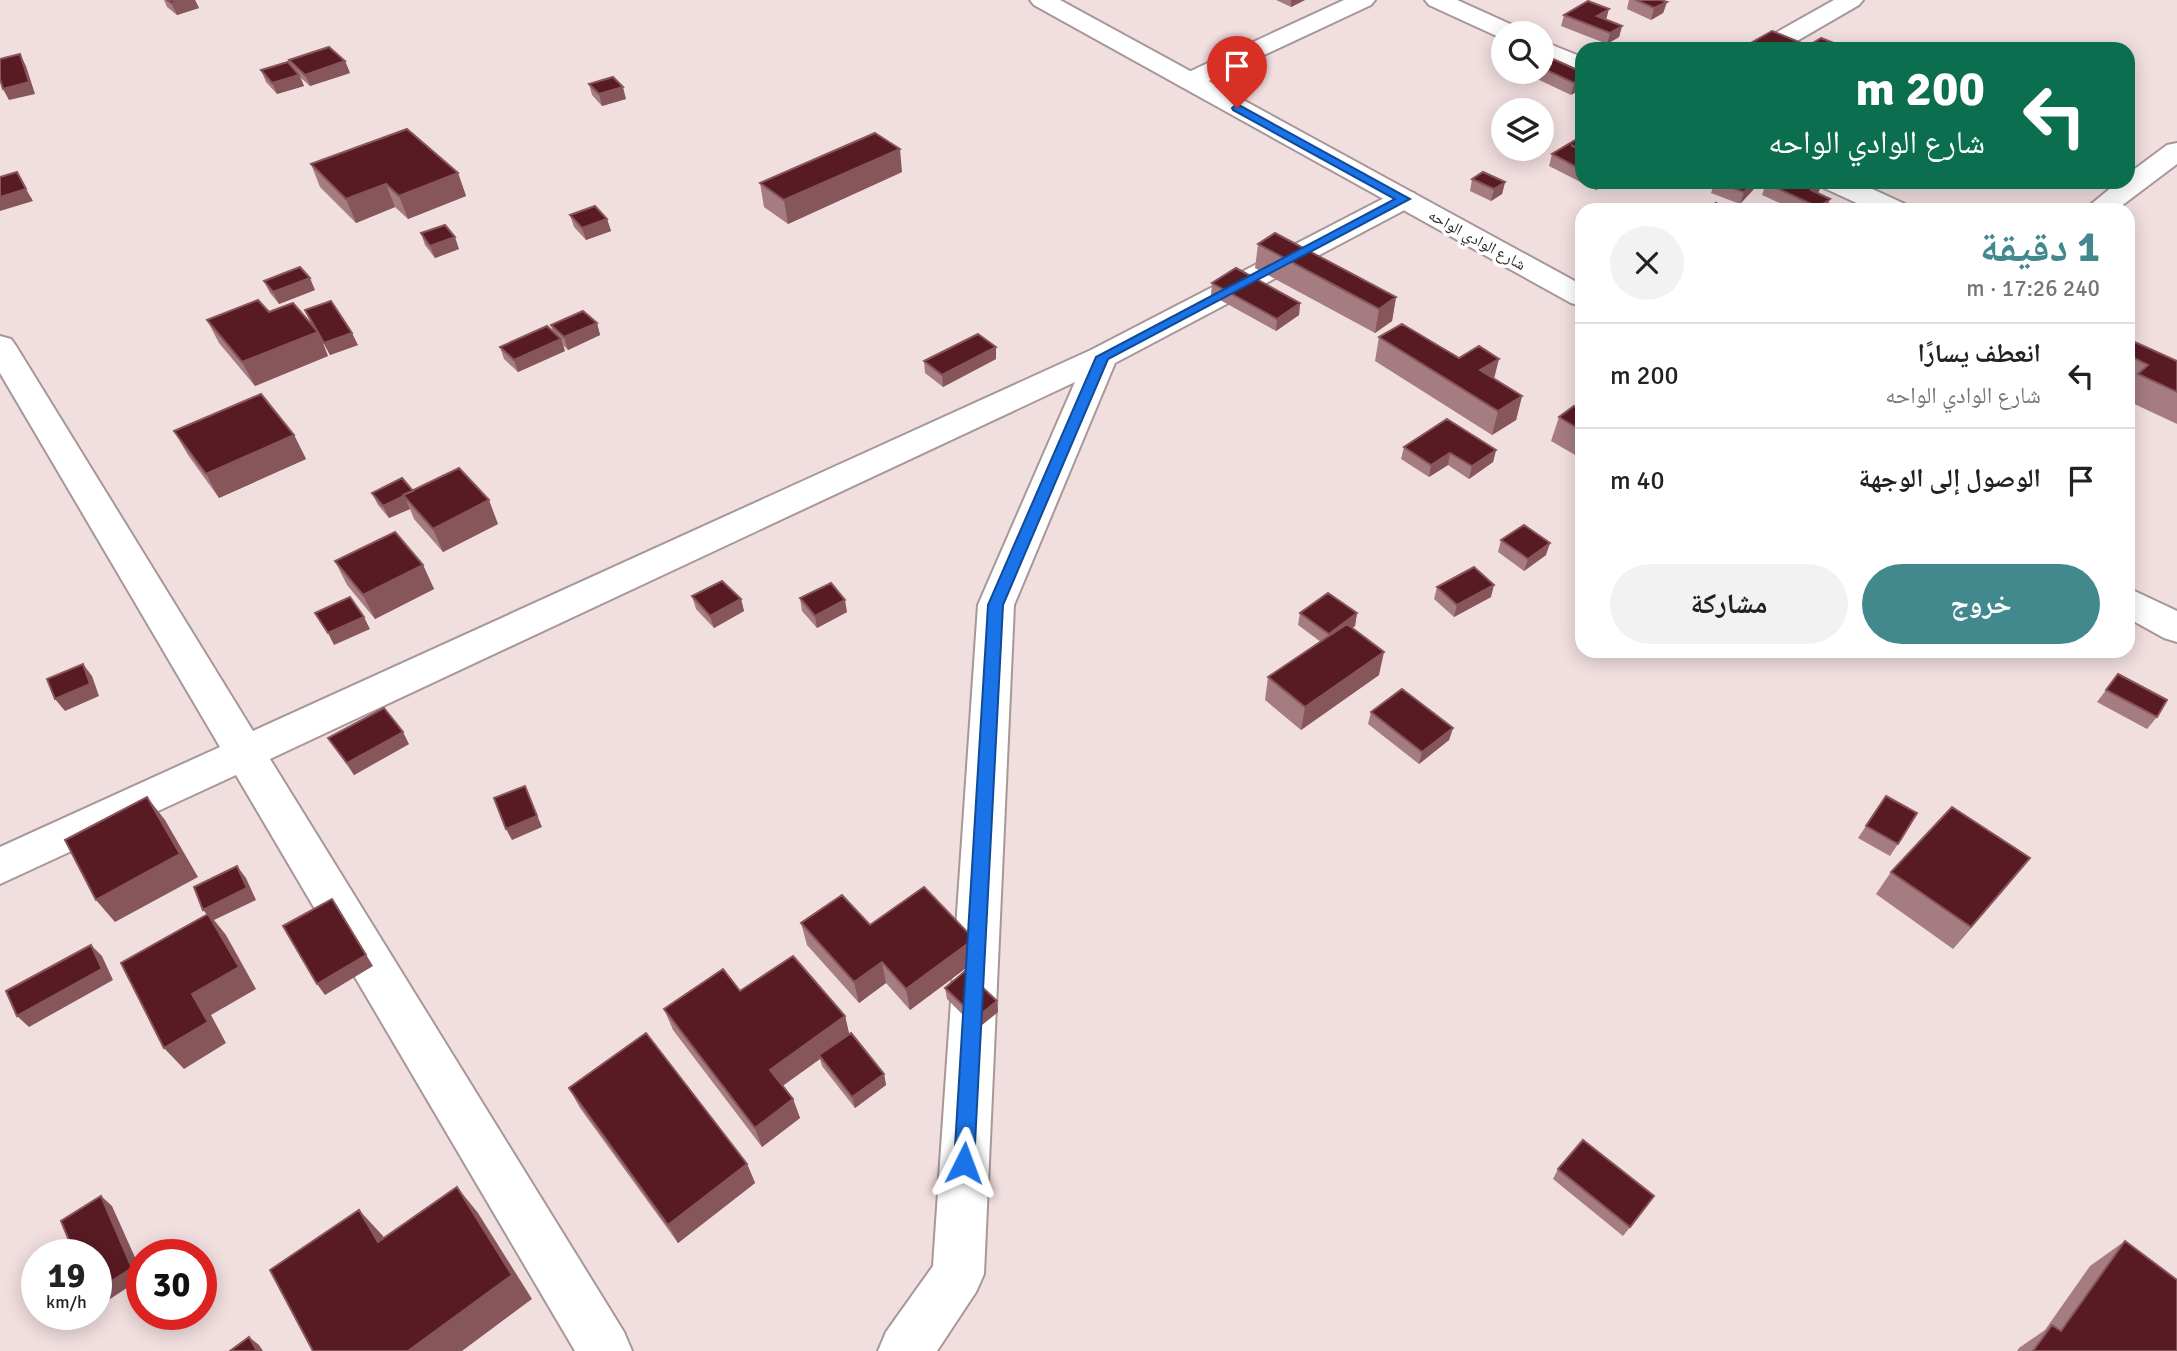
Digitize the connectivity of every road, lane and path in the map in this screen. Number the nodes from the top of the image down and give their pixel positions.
1 (1042, 0) edge
2 (1363, 0) edge
3 (1437, 0) edge
4 (1851, 0) edge
5 (1491, 24) edge
6 (1777, 42) edge
7 (1554, 53) edge
8 (1575, 63) edge
9 (1189, 81) junction
10 (2177, 151) edge
11 (2135, 182) edge
12 (1849, 189) edge
13 (2126, 189) edge
14 (1404, 199) junction
15 (1880, 203) edge
16 (2107, 203) edge
17 (1575, 294) edge
18 (0, 346) edge
19 (1102, 357) junction
20 (2135, 605) edge
21 (2177, 628) edge
22 (245, 753) junction
23 (0, 866) edge
24 (605, 1351) edge
25 (905, 1351) edge

1 - 9 street, شارع الوادي الواحه
2 - 9 street
3 - 5 street
4 - 6 street
7 - 8 street
9 - 14 street, شارع الوادي الواحه
10 - 11 street
12 - 15 street
13 - 16 street
14 - 17 street, شارع الوادي الواحه
14 - 19 street
18 - 22 street
19 - 22 street
19 - 25 street
20 - 21 street
22 - 23 street
22 - 24 street

